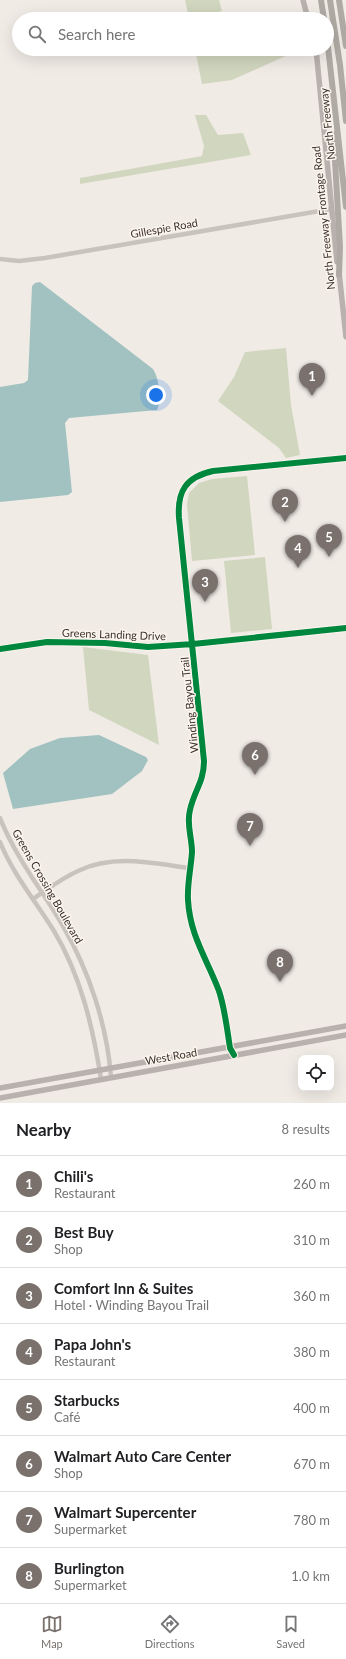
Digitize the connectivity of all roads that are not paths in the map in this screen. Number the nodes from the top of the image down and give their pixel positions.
1 (303, 0) edge
2 (321, 0) edge
3 (330, 0) edge
4 (338, 0) edge
5 (306, 12) edge
6 (323, 12) edge
7 (332, 12) edge
8 (334, 26) edge
9 (346, 46) edge
10 (317, 56) edge
11 (329, 56) edge
12 (346, 121) edge
13 (338, 127) junction
14 (346, 207) edge
15 (331, 208) junction
16 (0, 259) edge
17 (339, 274) junction
18 (346, 337) edge
19 (346, 458) edge
20 (346, 628) edge
21 (193, 644) junction
22 (0, 649) edge
23 (0, 818) edge
24 (0, 842) edge
25 (190, 868) junction
26 (42, 893) junction
27 (34, 899) junction
28 (63, 926) junction
29 (55, 932) junction
30 (344, 1027) edge
31 (345, 1035) edge
32 (291, 1037) junction
33 (292, 1044) junction
34 (230, 1048) junction
35 (234, 1055) junction
36 (111, 1069) junction
37 (100, 1071) junction
38 (112, 1077) junction
39 (101, 1079) junction
40 (30, 1084) junction
41 (0, 1088) edge
42 (32, 1093) junction
43 (0, 1098) edge

1 - 5 main road
2 - 6 highway
3 - 7 highway, North Freeway
4 - 9 highway
8 - 12 highway, North Freeway
10 - 15 main road, North Freeway Frontage Road
11 - 13 highway, North Freeway
13 - 14 highway, North Freeway
13 - 17 highway
15 - 16 street, Gillespie Road
15 - 17 main road, North Freeway Frontage Road
17 - 18 main road, North Freeway Frontage Road
19 - 21 street, Winding Bayou Trail
20 - 21 street, Greens Landing Drive
21 - 22 street, Greens Landing Drive
21 - 25 street, Winding Bayou Trail
23 - 26 street, Greens Crossing Boulevard
24 - 27 street, Greens Crossing Boulevard
25 - 26 street
25 - 34 street, Winding Bayou Trail
26 - 27 street
26 - 28 street, Greens Crossing Boulevard
27 - 29 street, Greens Crossing Boulevard
28 - 29 street
28 - 36 street, Greens Crossing Boulevard
29 - 37 street, Greens Crossing Boulevard
30 - 31 main road
30 - 32 main road, West Road
31 - 33 main road, West Road
32 - 33 main road
32 - 34 main road, West Road
33 - 35 main road, West Road
34 - 35 street, Winding Bayou Trail
34 - 36 main road, West Road
35 - 38 main road, West Road
36 - 37 main road, West Road
36 - 38 street, Greens Crossing Boulevard
37 - 39 street, Greens Crossing Boulevard
37 - 40 main road, West Road
38 - 39 main road, West Road
39 - 42 main road, West Road
40 - 41 main road, West Road
40 - 42 main road
42 - 43 main road, West Road

